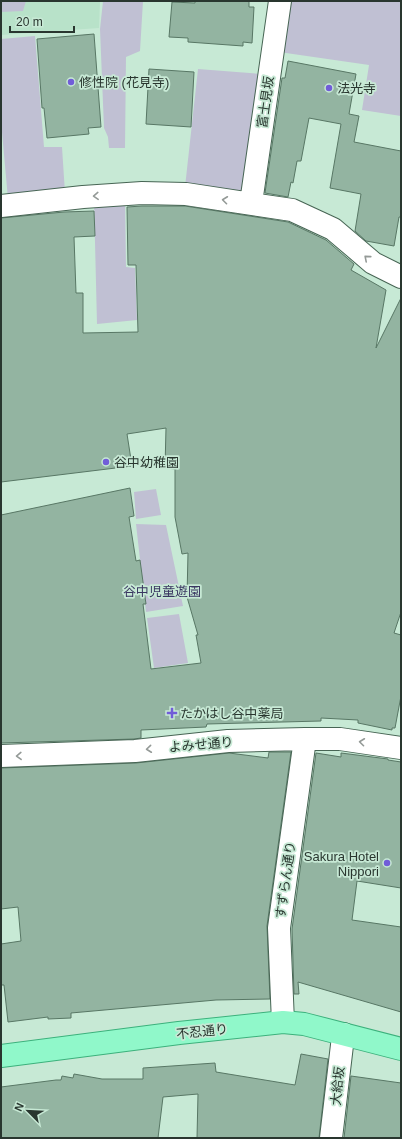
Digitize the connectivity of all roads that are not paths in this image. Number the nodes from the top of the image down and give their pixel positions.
1 (280, 1) edge
2 (251, 203) junction
3 (1, 206) edge
4 (401, 277) edge
5 (305, 739) junction
6 (401, 748) edge
7 (1, 756) edge
8 (283, 1022) junction
9 (344, 1034) junction
10 (401, 1049) edge
11 (1, 1056) edge
12 (332, 1138) edge

1 - 2 street, 富士見坂
2 -> 3 street
4 -> 2 street
6 -> 5 street, よみせ通り
5 -> 7 street, よみせ通り
5 - 8 street, すずらん通り
8 - 9 main road, 不忍通り
8 - 11 main road, 不忍通り
9 - 10 main road, 不忍通り
9 - 12 street, 大給坂

